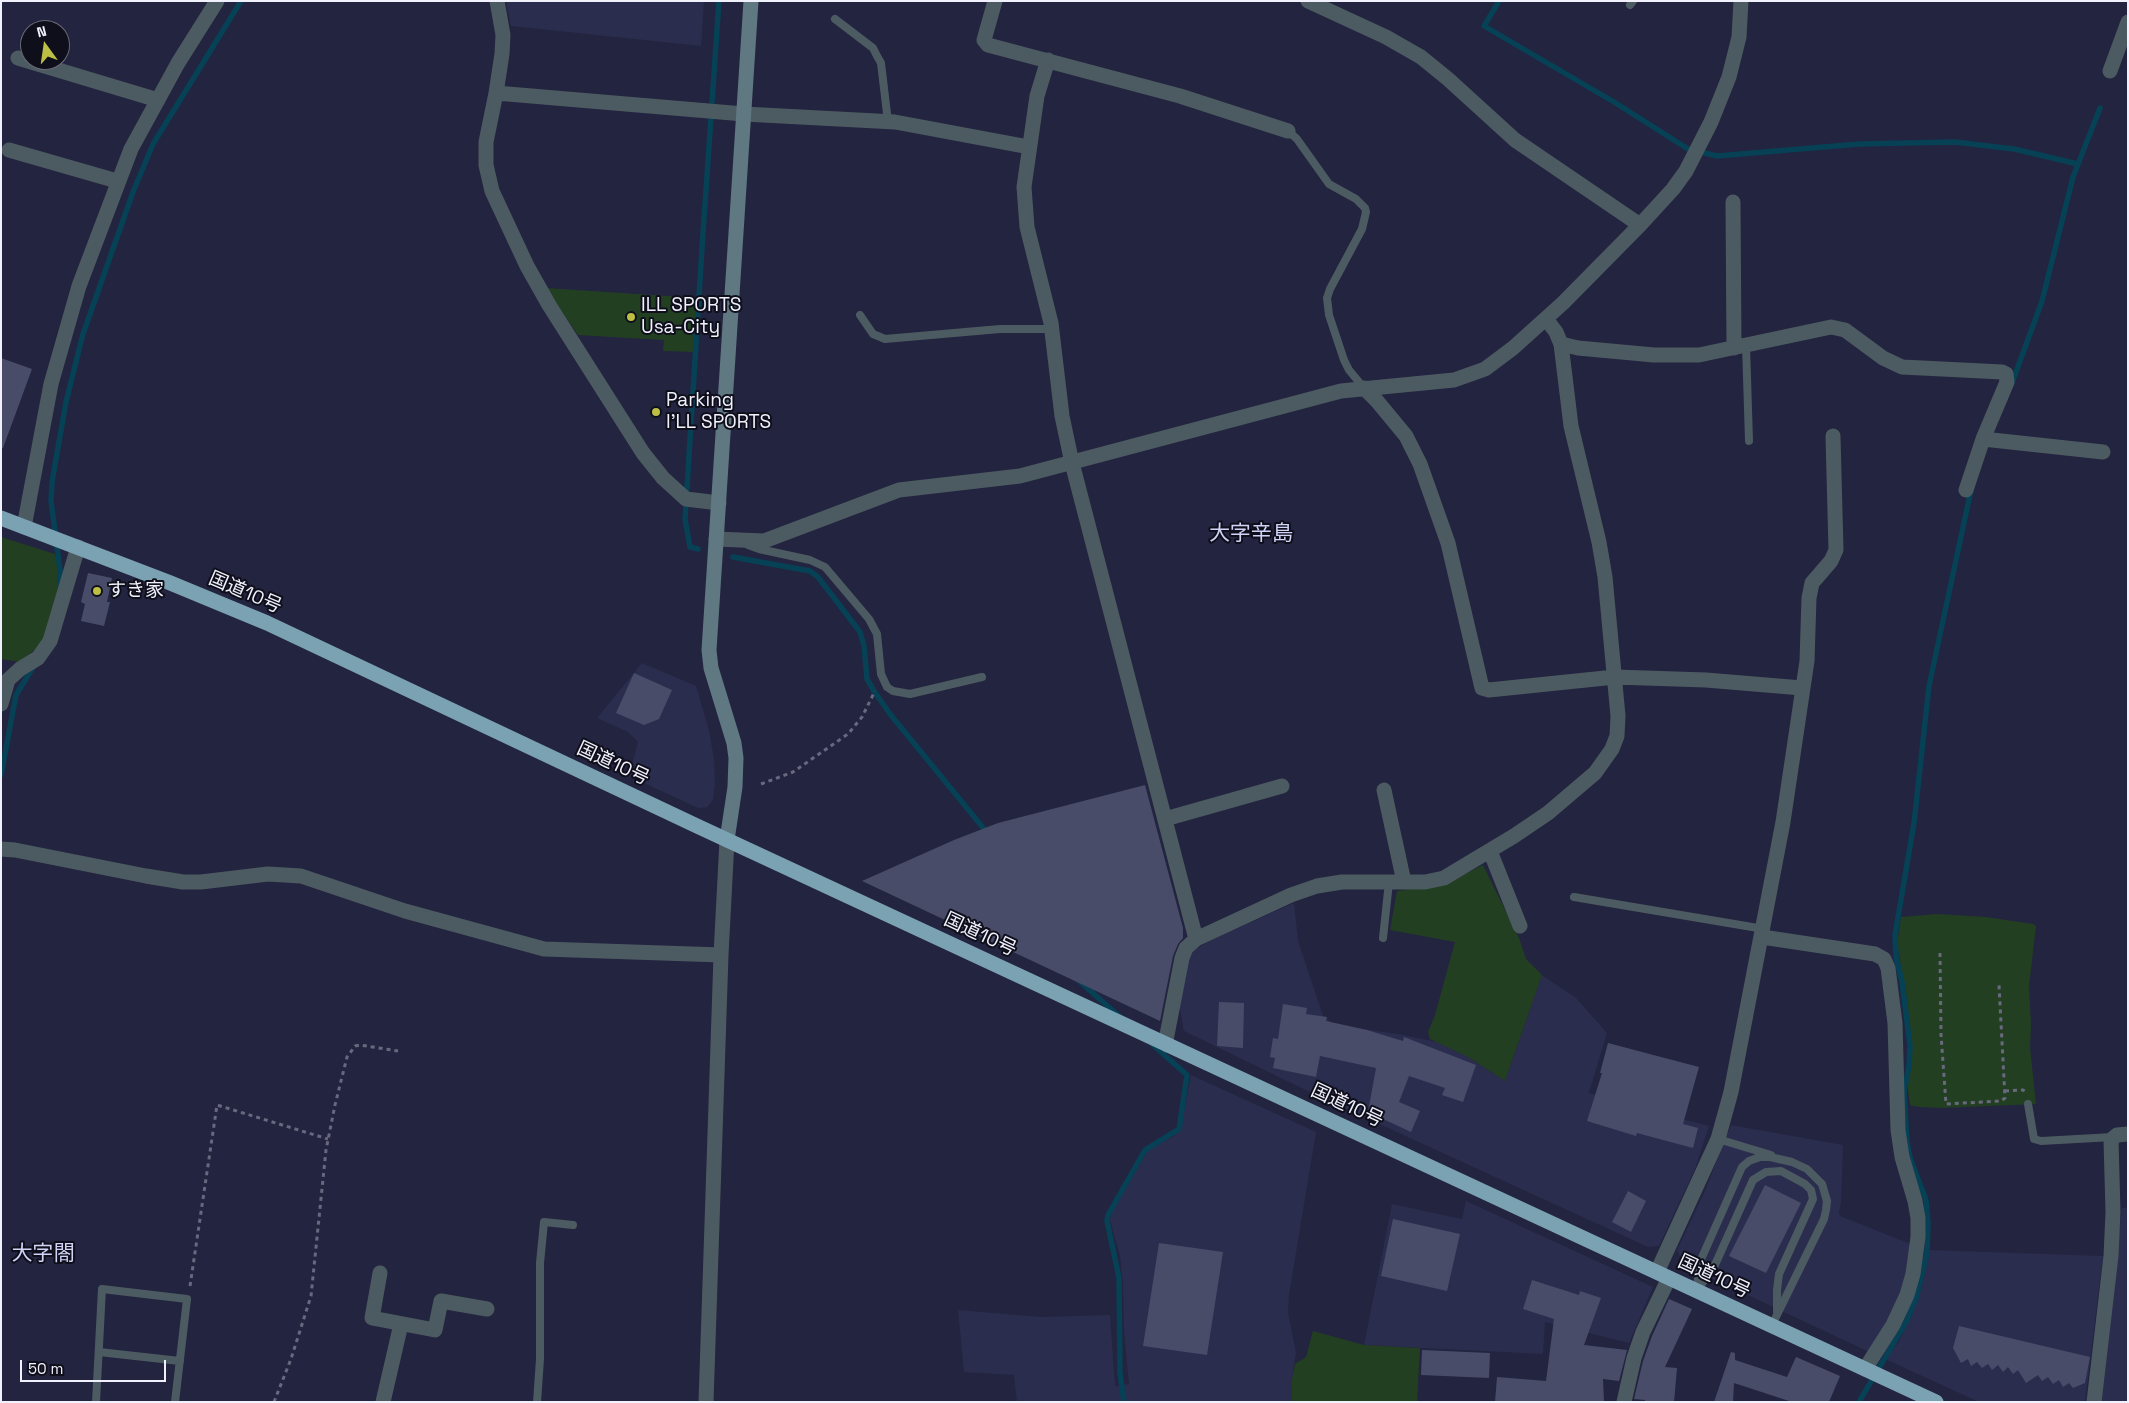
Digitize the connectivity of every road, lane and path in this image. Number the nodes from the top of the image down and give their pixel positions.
1 (217, 1) edge
2 (497, 1) edge
3 (751, 1) edge
4 (995, 1) edge
5 (1308, 1) edge
6 (1741, 1) edge
7 (835, 19) dead end
8 (2128, 22) edge
9 (18, 58) dead end
10 (1048, 60) junction
11 (2110, 71) dead end
12 (496, 92) junction
13 (158, 100) junction
14 (744, 114) junction
15 (888, 122) junction
16 (1288, 131) joint
17 (1029, 147) junction
18 (9, 150) dead end
19 (117, 181) junction
20 (1733, 202) dead end
21 (1640, 224) junction
22 (860, 315) dead end
23 (1546, 319) junction
24 (1052, 329) junction
25 (1561, 344) junction
26 (1740, 346) junction
27 (1364, 388) junction
28 (1832, 436) dead end
29 (1983, 439) junction
30 (1749, 441) dead end
31 (2103, 452) dead end
32 (1072, 463) junction
33 (1966, 490) dead end
34 (719, 503) junction
35 (1, 518) edge
36 (24, 527) junction
37 (716, 538) junction
38 (745, 541) junction
39 (78, 547) junction
40 (881, 674) junction
41 (982, 677) dead end
42 (1614, 677) junction
43 (1802, 688) junction
44 (1, 704) edge
45 (761, 784) dead end
46 (1282, 786) dead end
47 (1384, 790) dead end
48 (1165, 819) junction
49 (728, 840) junction
50 (1, 849) edge
51 (1490, 851) junction
52 (1389, 882) junction
53 (1404, 882) junction
54 (1574, 897) dead end
55 (1520, 926) dead end
56 (1763, 933) junction
57 (1383, 938) dead end
58 (1196, 939) junction
59 (1940, 953) dead end
60 (721, 955) junction
61 (1999, 985) dead end
62 (1166, 1044) junction
63 (398, 1052) dead end
64 (2028, 1104) dead end
65 (2120, 1135) edge
66 (328, 1139) junction
67 (1718, 1139) junction
68 (1780, 1158) junction
69 (573, 1226) dead end
70 (380, 1273) dead end
71 (1663, 1275) junction
72 (1697, 1290) junction
73 (187, 1299) junction
74 (487, 1309) dead end
75 (1774, 1320) junction
76 (401, 1324) junction
77 (99, 1352) junction
78 (180, 1361) junction
79 (1865, 1369) junction
80 (96, 1402) edge
81 (175, 1402) edge
82 (274, 1402) edge
83 (383, 1402) edge
84 (537, 1402) edge
85 (706, 1402) edge
86 (1624, 1402) edge
87 (1936, 1402) edge
88 (2094, 1402) edge

1 - 13 street
2 - 12 street
3 - 14 street
4 - 10 street
5 - 21 street
6 - 21 street
7 - 15 lane
8 - 11 street
9 - 13 street
10 - 16 street
10 - 17 street
12 - 14 street
12 - 34 street
13 - 19 street
14 - 15 street
14 - 34 street
15 - 17 street
16 - 27 lane
17 - 24 street
18 - 19 street
19 - 36 street
20 - 26 street
21 - 23 street
22 - 24 lane
23 - 25 street
23 - 27 street
24 - 32 street
25 - 26 street
25 - 42 street
26 - 29 street
26 - 30 lane
27 - 32 street
27 - 42 street
28 - 43 street
29 - 31 street
29 - 33 street
32 - 38 street
32 - 48 street
34 - 37 street
35 - 36 highway, 国道10号
36 - 39 highway, 国道10号
37 - 38 street
37 - 49 street
38 - 40 lane
39 - 44 street
39 - 49 highway, 国道10号
40 - 41 lane
40 - 45 path
42 - 43 street
42 - 51 street
43 - 56 street
46 - 48 street
47 - 53 street
48 - 58 street
49 - 60 street
49 - 62 highway, 国道10号
50 - 60 street
51 - 53 street
51 - 55 street
52 - 53 street
52 - 57 lane
52 - 58 street
54 - 56 lane
56 - 67 street
56 - 79 street
58 - 62 street
59 - 61 path
60 - 85 street
62 - 71 highway, 国道10号
63 - 66 path
64 - 65 lane
65 - 88 street
66 - 73 path
66 - 82 path
67 - 68 lane
67 - 71 street
68 - 72 lane
68 - 75 lane
69 - 84 lane
70 - 76 street
71 - 72 highway, 国道10号
71 - 86 street
72 - 75 highway, 国道10号
72 - 75 lane
73 - 77 lane
73 - 78 lane
74 - 76 street
75 - 79 highway, 国道10号
76 - 83 street
77 - 78 lane
77 - 80 lane
78 - 81 lane
79 - 87 highway, 国道10号

